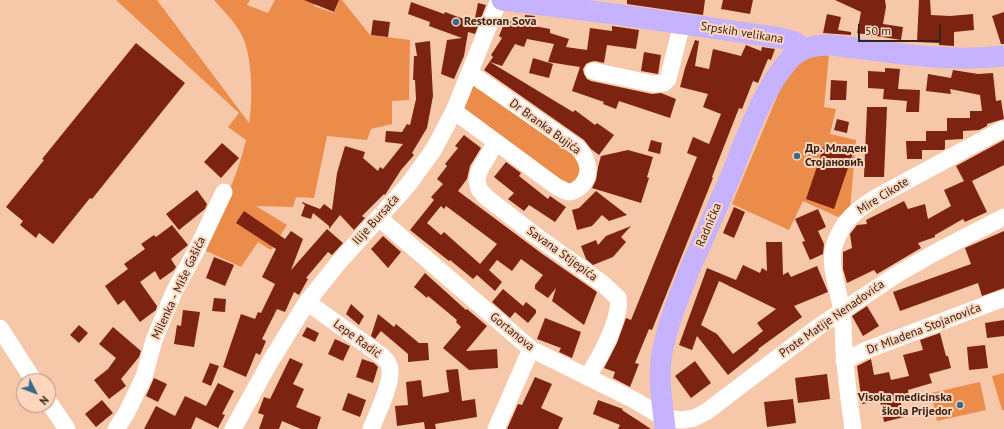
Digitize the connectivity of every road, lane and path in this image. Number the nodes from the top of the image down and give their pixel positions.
1 (500, 0) edge
2 (682, 24) junction
3 (803, 48) junction
4 (1004, 56) edge
5 (593, 71) dead end
6 (470, 73) junction
7 (454, 110) junction
8 (1004, 129) edge
9 (496, 142) junction
10 (224, 192) dead end
11 (1004, 217) edge
12 (379, 218) junction
13 (1004, 298) edge
14 (307, 302) junction
15 (842, 311) junction
16 (0, 328) edge
17 (530, 349) junction
18 (844, 361) junction
19 (29, 373) edge
20 (587, 377) junction
21 (56, 413) edge
22 (664, 423) edge
23 (67, 429) edge
24 (116, 429) edge
25 (233, 429) edge
26 (371, 429) edge
27 (496, 429) edge
28 (853, 429) edge

1 - 2 main road, Srpskih velikana
1 - 6 street, Ilije Bursaća
2 - 3 main road, Srpskih velikana
2 - 5 street
3 - 4 main road
3 - 22 main road, Radnička
6 - 7 street, Ilije Bursaća
6 - 9 street, Dr Branka Bujića
7 - 9 street, Dr Branka Bujića
7 - 12 street, Ilije Bursaća
8 - 15 street, Mire Cikote
9 - 20 street, Savana Stijepića
10 - 24 street, Milenka - Miše Gašića
11 - 15 street, Prote Matije Nenadovića
12 - 14 street, Ilije Bursaća
12 - 17 street, Gortanova
13 - 18 street, Dr Mladena Stojanovića
14 - 25 street, Ilije Bursaća
14 - 26 street, Lepe Radić
15 - 18 street, Mire Cikote
15 - 22 street, Prote Matije Nenadovića
16 - 19 street
17 - 20 street, Gortanova
17 - 27 street
18 - 28 street, Mire Cikote
20 - 22 street, Gortanova
21 - 23 street

